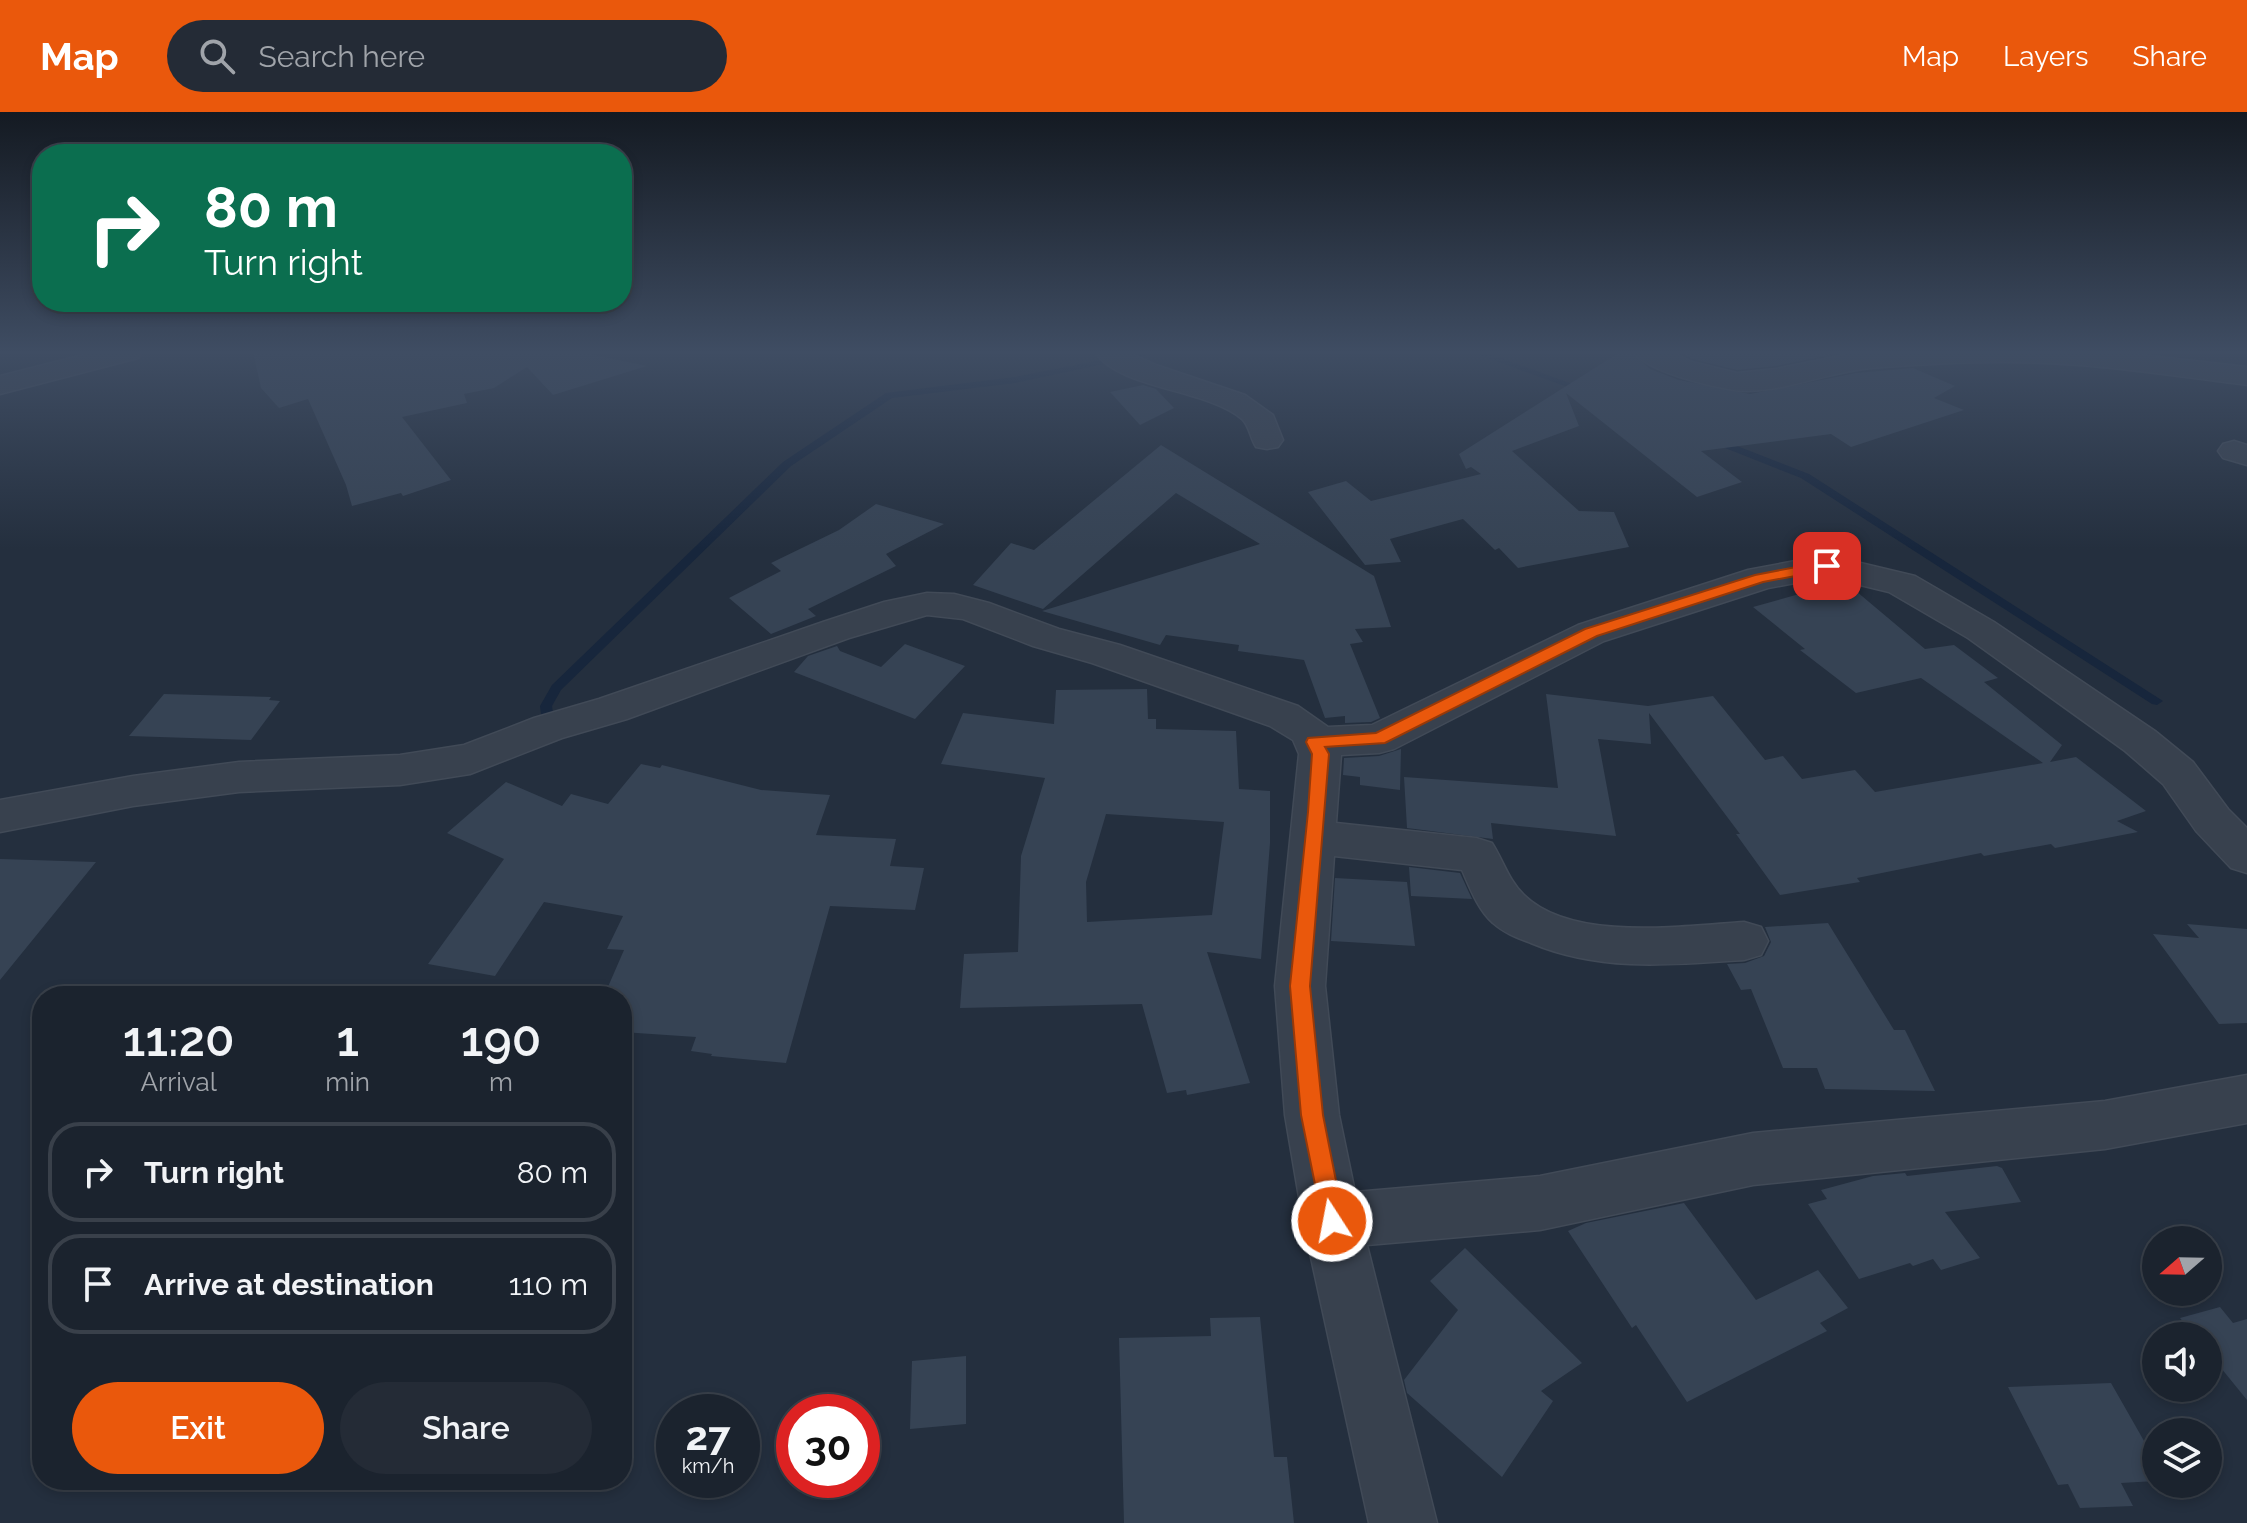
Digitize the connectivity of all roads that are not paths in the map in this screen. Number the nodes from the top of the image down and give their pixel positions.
1 (1257, 418) edge
2 (1267, 440) dead end
3 (1314, 742) junction
4 (0, 816) edge
5 (1315, 837) junction
6 (2247, 856) edge
7 (1744, 941) dead end
8 (2247, 1099) edge
9 (1332, 1221) junction
10 (1403, 1523) edge

1 - 2 street
3 - 4 street
3 - 5 street
3 - 6 street
5 - 7 street
5 - 9 street
8 - 9 street
9 - 10 street

